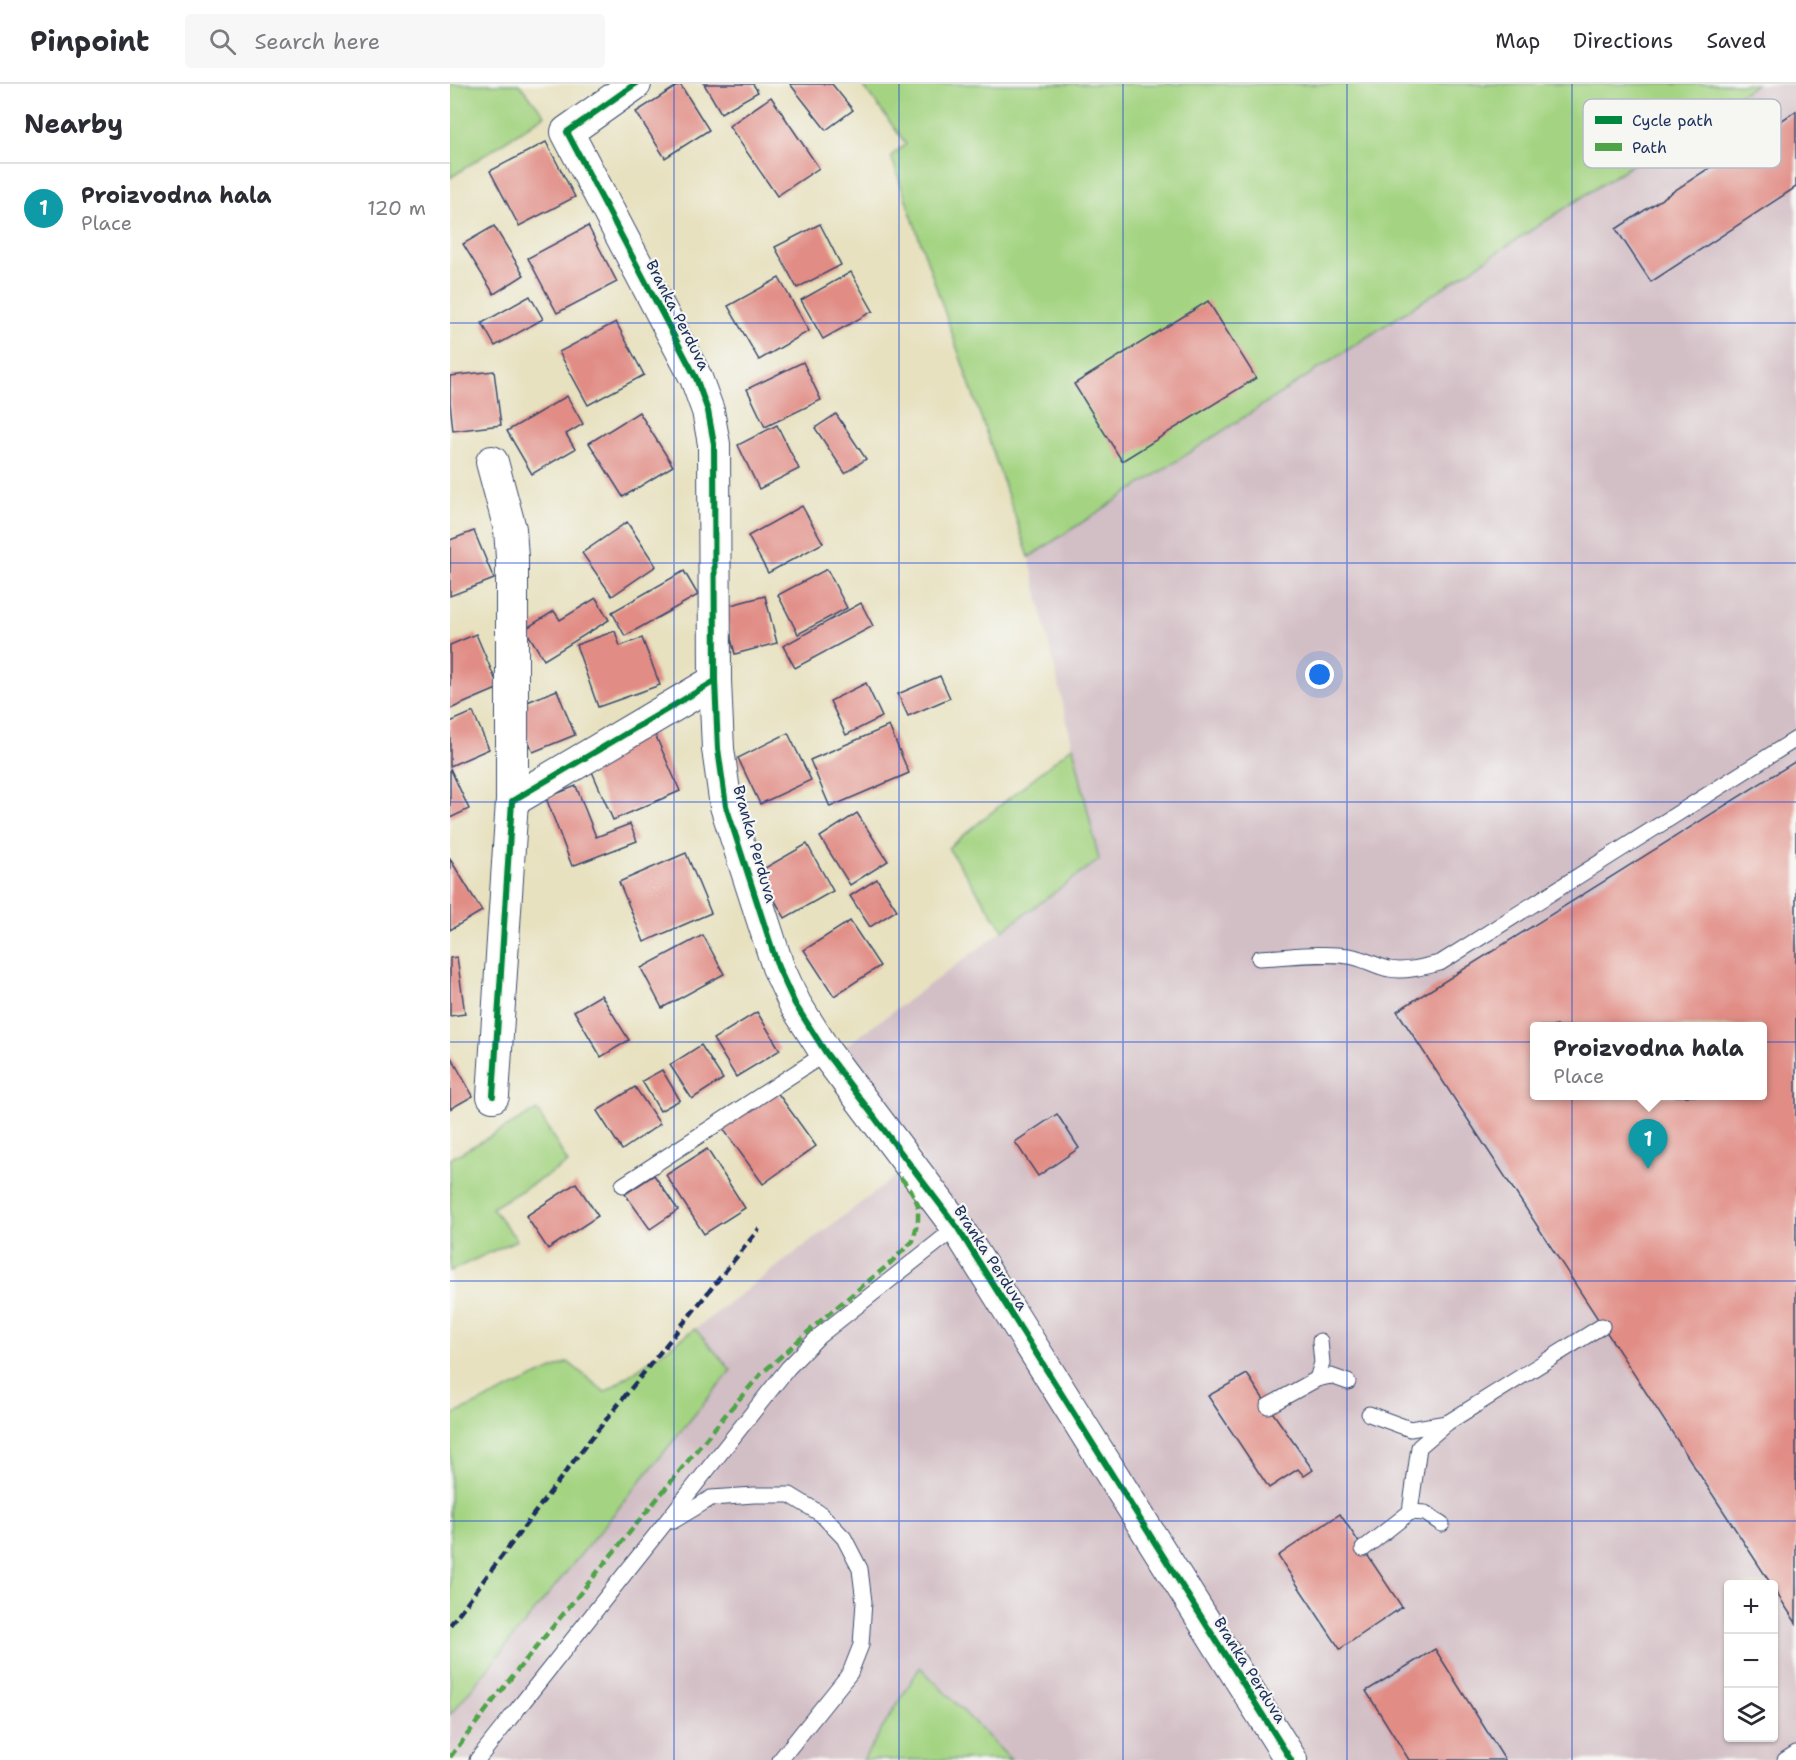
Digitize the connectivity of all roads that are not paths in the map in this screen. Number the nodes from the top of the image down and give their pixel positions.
1 (635, 84) edge
2 (492, 462) dead end
3 (715, 681) junction
4 (1796, 739) edge
5 (512, 801) junction
6 (1259, 958) dead end
7 (825, 1053) junction
8 (493, 1096) dead end
9 (623, 1185) dead end
10 (957, 1227) junction
11 (1602, 1326) dead end
12 (1320, 1341) dead end
13 (1317, 1379) junction
14 (1348, 1382) dead end
15 (1268, 1406) dead end
16 (1369, 1414) dead end
17 (1447, 1424) junction
18 (1410, 1512) junction
19 (1442, 1524) dead end
20 (665, 1525) junction
21 (1363, 1549) dead end
22 (1796, 1753) edge
23 (477, 1760) edge
24 (780, 1760) edge
25 (1291, 1760) edge
26 (1785, 1760) edge

1 - 3 street, Branka Perduva
2 - 5 street
3 - 5 street
3 - 7 street, Branka Perduva
4 - 6 lane
5 - 8 street
7 - 9 lane
7 - 10 street, Branka Perduva
10 - 20 lane
10 - 25 street, Branka Perduva
11 - 17 lane
12 - 13 lane
13 - 14 lane
13 - 15 lane
16 - 17 lane
17 - 18 lane
18 - 19 lane
18 - 21 lane
20 - 23 lane
20 - 24 lane
22 - 26 lane

